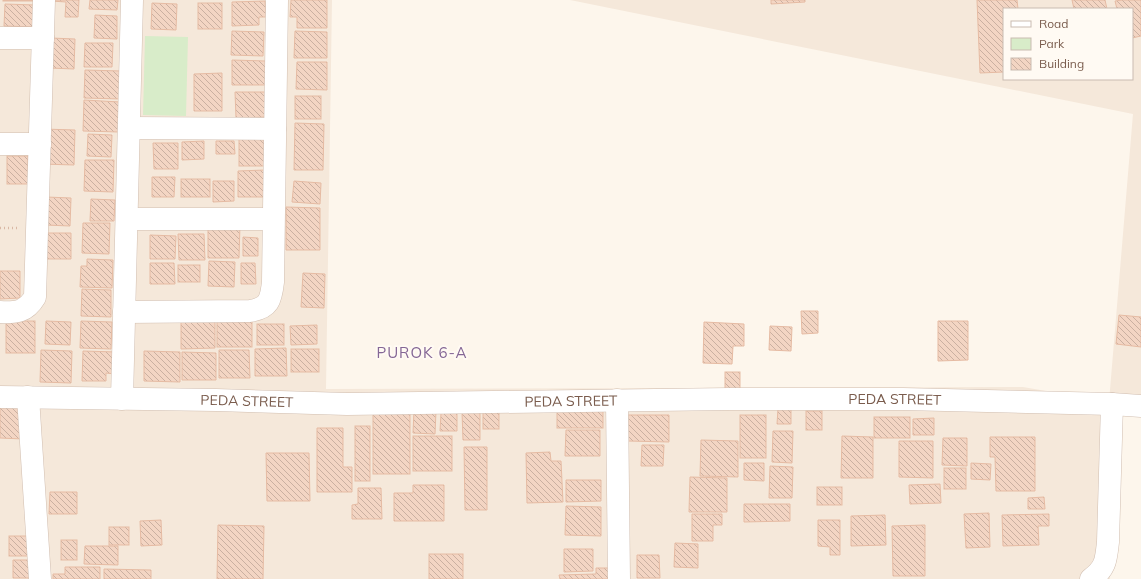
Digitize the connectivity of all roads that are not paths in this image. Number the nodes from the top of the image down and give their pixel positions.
1 (44, 0) edge
2 (132, 0) edge
3 (277, 0) edge
4 (0, 38) edge
5 (43, 38) junction
6 (129, 128) junction
7 (275, 129) junction
8 (0, 144) edge
9 (40, 144) junction
10 (127, 219) junction
11 (274, 219) junction
12 (0, 312) edge
13 (124, 312) junction
14 (0, 397) edge
15 (28, 397) junction
16 (122, 399) junction
17 (617, 400) junction
18 (1112, 404) junction
19 (1141, 406) edge
20 (40, 579) edge
21 (619, 579) edge
22 (1091, 579) edge

1 - 5 street
2 - 6 street
3 - 7 street
4 - 5 street
5 - 9 street
6 - 7 street
6 - 10 street
7 - 11 street
8 - 9 street
9 - 12 street
10 - 11 street
10 - 13 street
11 - 13 street
13 - 16 street
14 - 15 street, PEDA STREET
15 - 16 street, PEDA STREET
15 - 20 street
16 - 17 street, PEDA STREET
17 - 18 street, PEDA STREET
17 - 21 street
18 - 19 street, PEDA STREET
18 - 22 street

